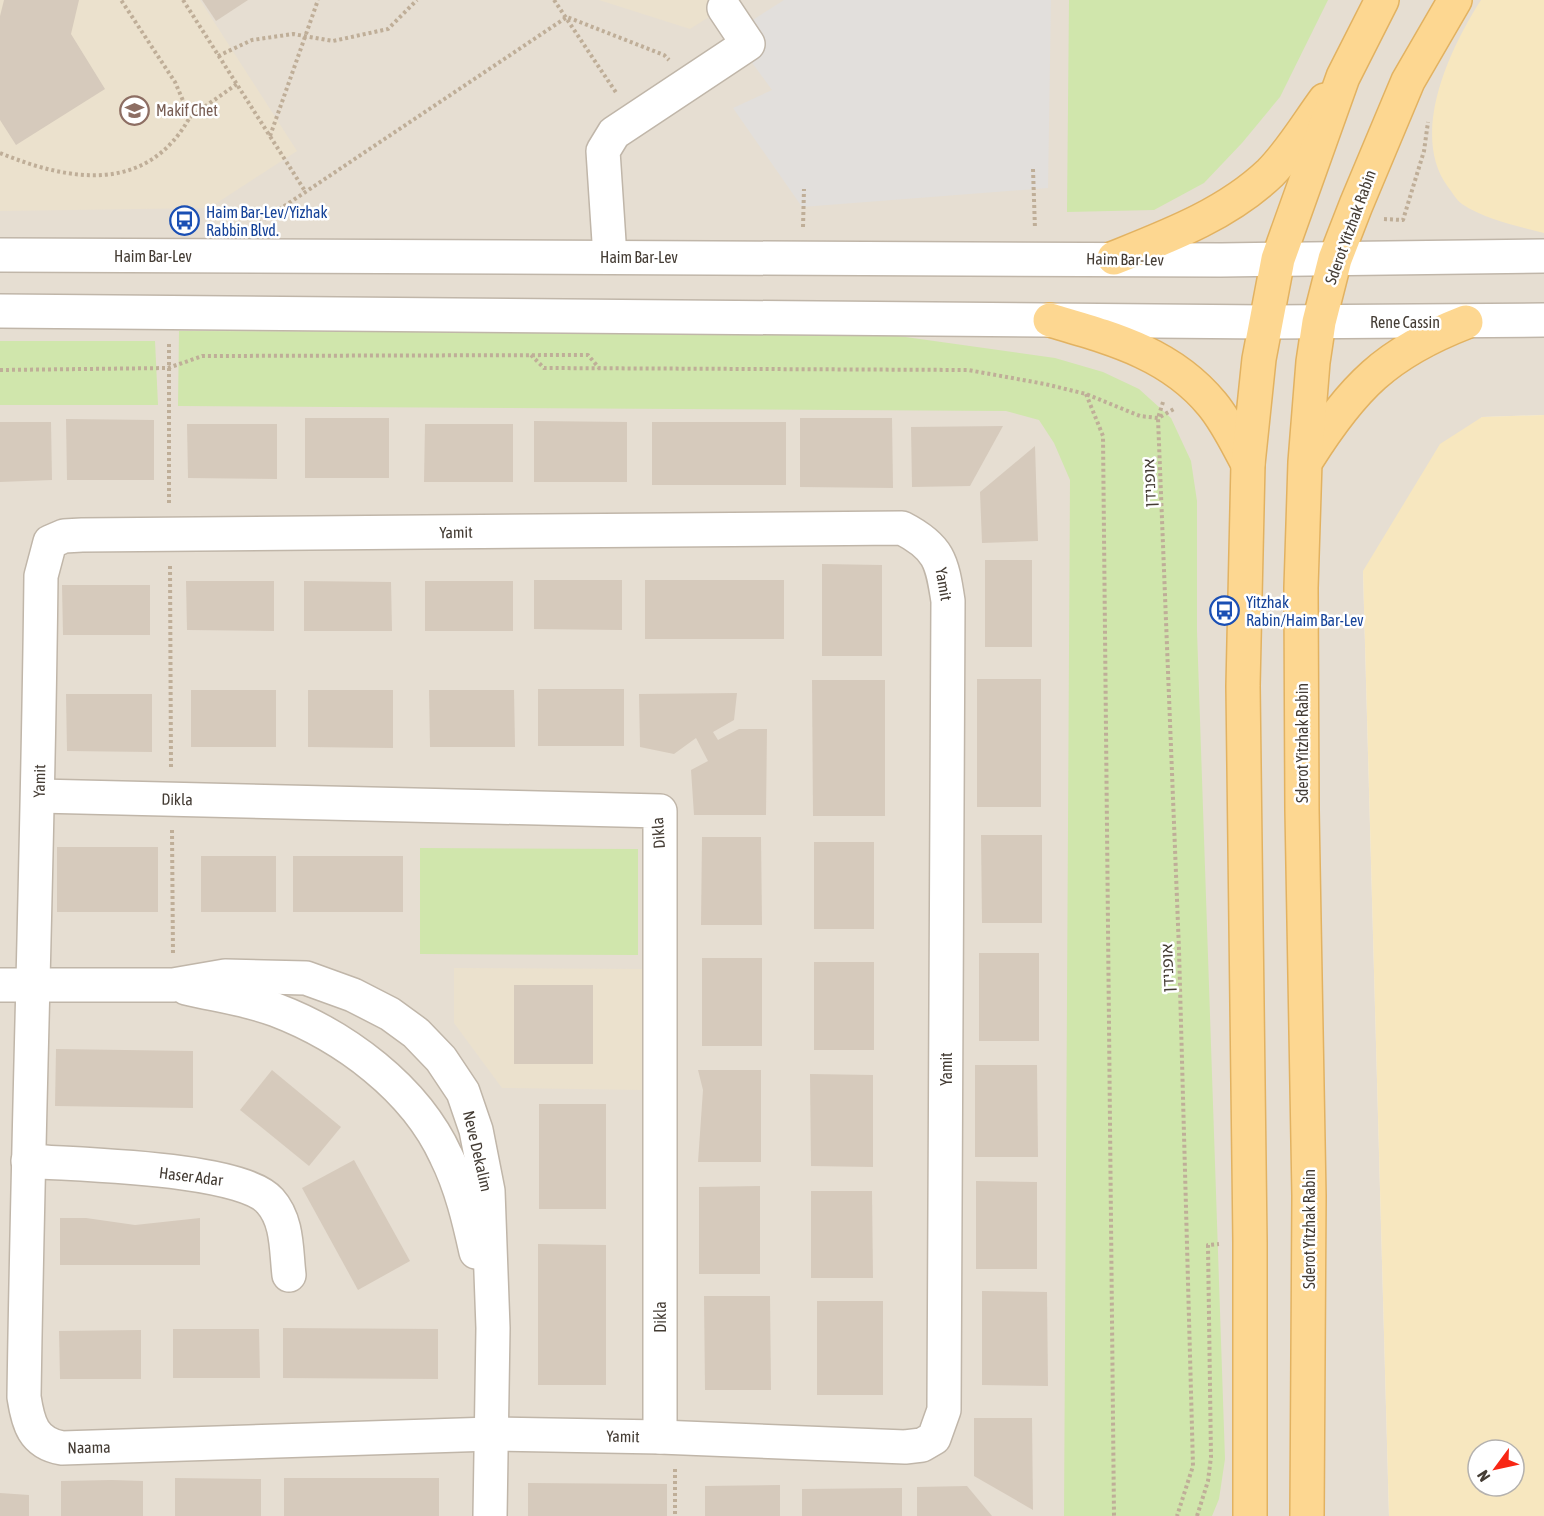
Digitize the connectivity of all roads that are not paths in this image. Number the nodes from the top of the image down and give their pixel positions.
1 (1382, 0) edge
2 (1455, 0) edge
3 (724, 8) dead end
4 (1343, 76) junction
5 (0, 255) edge
6 (1544, 256) edge
7 (610, 257) junction
8 (1114, 258) junction
9 (1278, 259) junction
10 (1335, 259) junction
11 (0, 311) edge
12 (1050, 320) junction
13 (1544, 320) edge
14 (1266, 322) junction
15 (1319, 322) junction
16 (1466, 322) junction
17 (1305, 462) junction
18 (1248, 464) junction
19 (39, 796) junction
20 (16, 985) edge
21 (173, 985) junction
22 (28, 1161) junction
23 (289, 1275) dead end
24 (493, 1328) junction
25 (491, 1434) junction
26 (668, 1437) junction
27 (1250, 1450) junction
28 (490, 1516) edge
29 (1229, 1516) edge
30 (1250, 1516) edge
31 (1307, 1516) edge

1 - 4 main road
2 - 10 main road, Sderot Yitzhak Rabin
3 - 7 street
4 - 8 main road
4 - 9 main road
5 - 7 street, Haim Bar-Lev
6 - 10 street
7 - 8 street, Haim Bar-Lev
8 - 9 street, Haim Bar-Lev
9 - 10 street
9 - 14 main road
10 - 15 main road, Sderot Yitzhak Rabin
11 - 12 street
12 - 14 street
12 - 18 main road
13 - 16 street, Rene Cassin
14 - 15 street, Rene Cassin
14 - 18 main road
15 - 16 street, Rene Cassin
15 - 17 main road, Sderot Yitzhak Rabin
16 - 17 main road
17 - 31 main road, Sderot Yitzhak Rabin
18 - 27 main road
19 - 20 street, Yamit
19 - 26 street, Dikla
19 - 26 street, Yamit
20 - 21 street, Neve Dekalim
20 - 22 street, Naama
21 - 24 street, Neve Dekalim
21 - 24 street, Neve Dekalim
22 - 23 street, Haser Adar
22 - 25 street, Naama
24 - 25 street, Neve Dekalim
25 - 26 street, Yamit
25 - 28 street, Neve Dekalim
27 - 29 main road
27 - 30 main road

